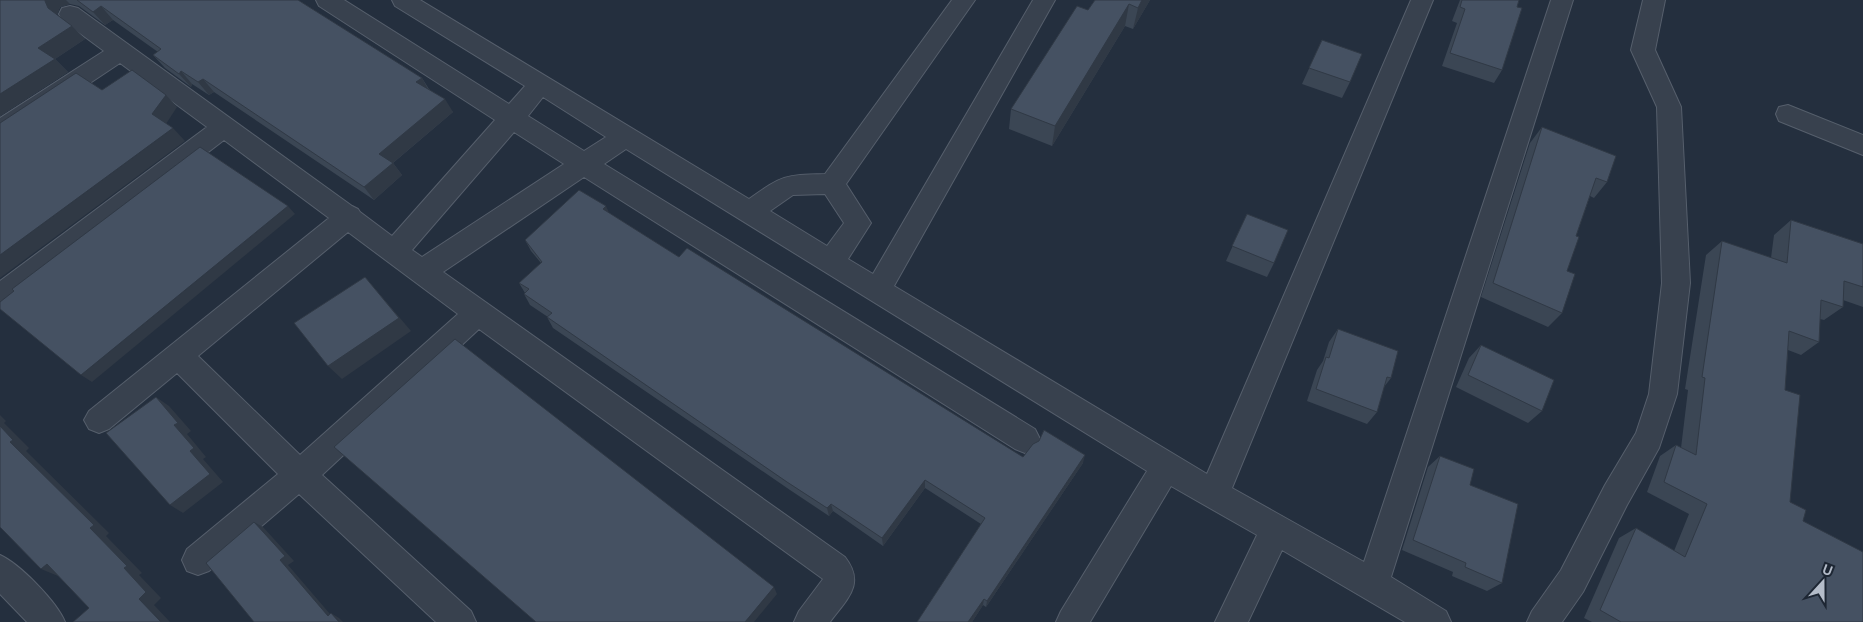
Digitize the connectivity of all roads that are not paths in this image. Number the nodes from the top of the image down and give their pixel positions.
1 (327, 0) edge
2 (403, 0) edge
3 (964, 0) edge
4 (1044, 0) edge
5 (1422, 0) edge
6 (1562, 0) edge
7 (1654, 0) edge
8 (70, 14) dead end
9 (120, 52) junction
10 (541, 84) junction
11 (1788, 114) dead end
12 (511, 118) junction
13 (223, 128) junction
14 (0, 130) edge
15 (626, 136) junction
16 (1863, 145) edge
17 (584, 164) junction
18 (832, 184) junction
19 (750, 212) junction
20 (349, 216) junction
21 (395, 251) junction
22 (831, 262) junction
23 (423, 271) junction
24 (878, 290) junction
25 (4, 293) dead end
26 (478, 313) junction
27 (178, 355) junction
28 (99, 420) dead end
29 (1026, 439) dead end
30 (1166, 467) junction
31 (300, 475) junction
32 (1214, 494) junction
33 (1276, 530) junction
34 (198, 560) dead end
35 (0, 570) edge
36 (1373, 584) junction
37 (49, 622) edge
38 (460, 622) edge
39 (810, 622) edge
40 (1072, 622) edge
41 (1231, 622) edge
42 (1435, 622) edge
43 (1543, 622) edge

1 - 12 street
2 - 10 street
3 - 18 street
4 - 24 street
5 - 32 street
6 - 36 street
7 - 43 street
8 - 9 street
9 - 13 street
9 - 14 street
10 - 12 street
10 - 15 street
11 - 16 street
12 - 17 street
12 - 21 street
13 - 20 street
13 - 25 street
15 - 17 street
15 - 19 street
17 - 23 street
17 - 29 street
18 - 19 street
18 - 22 street
19 - 22 street
20 - 21 street
20 - 27 street
21 - 23 street
22 - 24 street
23 - 26 street
24 - 30 street
26 - 31 street
26 - 39 street
27 - 28 street
27 - 31 street
30 - 32 street
30 - 40 street
31 - 34 street
31 - 38 street
32 - 33 street
33 - 36 street
33 - 41 street
35 - 37 street
36 - 42 street

